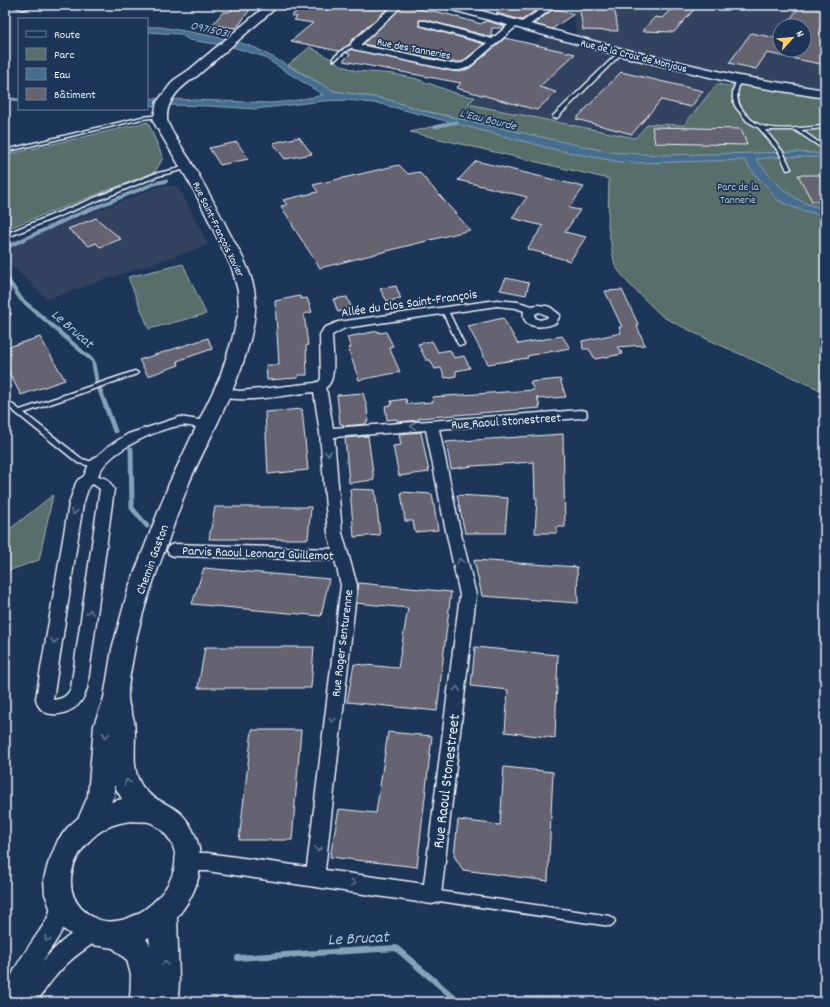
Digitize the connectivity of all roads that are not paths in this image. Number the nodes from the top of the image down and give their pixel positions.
1 (14, 5) edge
2 (32, 5) edge
3 (274, 5) edge
4 (399, 5) edge
5 (446, 5) edge
6 (550, 7) dead end
7 (424, 23) dead end
8 (519, 25) junction
9 (492, 42) junction
10 (355, 45) junction
11 (621, 52) junction
12 (334, 59) dead end
13 (739, 80) junction
14 (825, 94) edge
15 (166, 109) junction
16 (555, 117) dead end
17 (761, 128) junction
18 (825, 128) edge
19 (796, 129) junction
20 (825, 149) edge
21 (5, 151) edge
22 (188, 167) junction
23 (789, 169) dead end
24 (5, 236) edge
25 (531, 310) dead end
26 (445, 311) junction
27 (460, 344) dead end
28 (135, 373) dead end
29 (318, 387) junction
30 (222, 393) junction
31 (5, 401) edge
32 (19, 413) junction
33 (581, 414) dead end
34 (206, 425) junction
35 (432, 425) junction
36 (327, 433) junction
37 (93, 472) junction
38 (174, 550) dead end
39 (342, 555) junction
40 (116, 698) junction
41 (151, 811) junction
42 (90, 824) junction
43 (188, 862) junction
44 (315, 877) junction
45 (432, 895) junction
46 (61, 904) junction
47 (164, 912) junction
48 (610, 921) dead end
49 (105, 933) junction
50 (11, 1002) edge
51 (26, 1002) edge
52 (145, 1002) edge
53 (164, 1002) edge

1 - 2 street
3 - 15 street
4 - 10 street, Rue des Tanneries
5 - 8 street, Rue de la Croix de Monjous
6 - 8 street, Rue des Tanneries
7 - 9 street
8 - 9 street, Rue des Tanneries
8 - 11 street, Rue de la Croix de Monjous
9 - 10 street, Rue des Tanneries
10 - 12 lane
11 - 13 street, Rue de la Croix de Monjous
11 - 16 lane
13 - 14 street, Rue de la Croix de Monjous
13 - 17 lane
15 - 21 lane
15 - 22 street, Rue Saint-François Xavier
17 - 19 lane
17 - 23 lane
18 - 19 lane
19 - 20 lane
22 - 24 lane
22 - 30 street, Rue Saint-François Xavier
25 - 26 street, Allée du Clos Saint-François
26 - 27 lane
26 - 29 street, Allée du Clos Saint-François
28 - 32 lane
29 - 30 street
29 - 36 street, Rue Roger Senturenne
30 - 34 street, Rue Saint-François Xavier
31 - 32 lane
32 - 37 lane
33 - 35 street, Rue Raoul Stonestreet
34 - 37 street
34 - 40 street, Chemin Gaston
35 -> 36 street, Rue Raoul Stonestreet
45 -> 35 street, Rue Raoul Stonestreet
36 -> 39 street, Rue Roger Senturenne
37 -> 37 street
38 - 39 street, Parvis Raoul Leonard Guillemot
39 -> 44 street, Rue Roger Senturenne
41 -> 40 street, Chemin Gaston
40 -> 42 street, Chemin Gaston
41 - 42 street, Chemin Gaston
41 - 43 street, Chemin Gaston
42 - 46 street, Chemin Gaston
43 - 44 street
43 - 47 street, Chemin Gaston
44 -> 45 street
45 - 48 lane
46 - 49 street, Chemin Gaston
46 -> 50 street
47 - 49 street, Chemin Gaston
53 -> 47 street
49 - 51 street
49 - 52 street, Chemin Gaston

